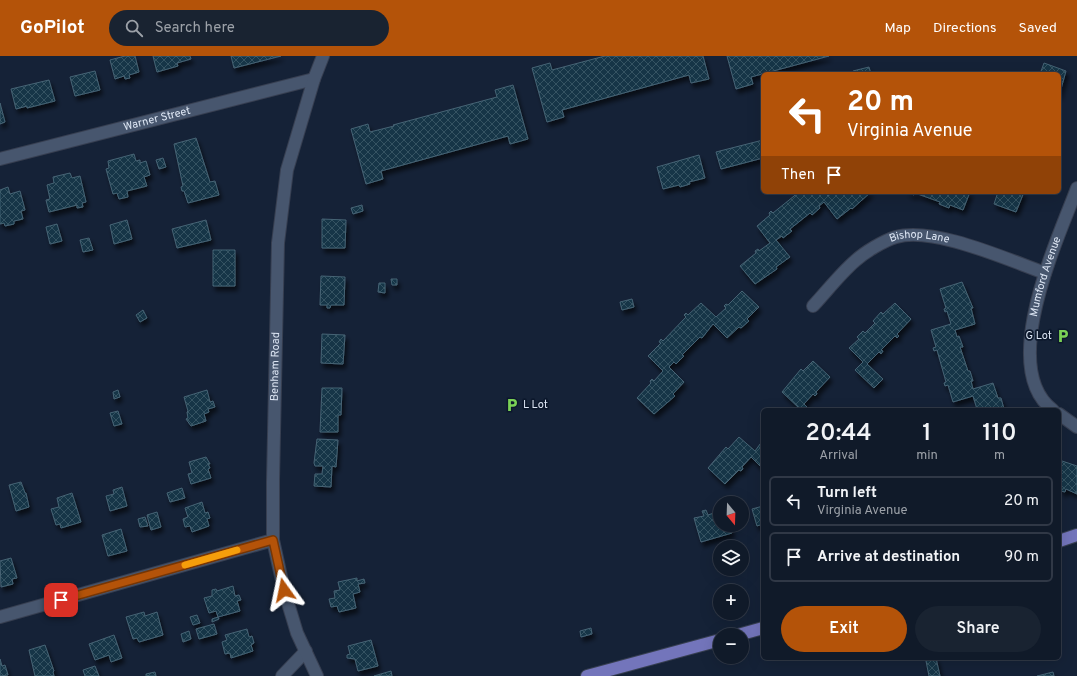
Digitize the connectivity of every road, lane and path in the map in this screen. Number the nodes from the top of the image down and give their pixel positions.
1 (323, 56) edge
2 (314, 79) junction
3 (0, 158) edge
4 (1077, 188) edge
5 (1045, 273) junction
6 (813, 306) dead end
7 (1051, 408) edge
8 (1061, 415) edge
9 (1077, 427) edge
10 (1077, 535) edge
11 (273, 540) junction
12 (1061, 540) edge
13 (0, 617) edge
14 (761, 629) edge
15 (749, 632) edge
16 (713, 642) edge
17 (306, 651) junction
18 (282, 676) edge
19 (317, 676) edge
20 (588, 676) edge

1 - 2 street, Benham Road
2 - 3 street, Warner Street
2 - 11 street, Benham Road
4 - 5 street, Mumford Avenue
5 - 6 street, Bishop Lane
5 - 7 street, Mumford Avenue
8 - 9 street
10 - 12 main road
11 - 13 street
11 - 17 street, Benham Road
14 - 15 main road
16 - 20 main road
17 - 18 street
17 - 19 street, Benham Road

